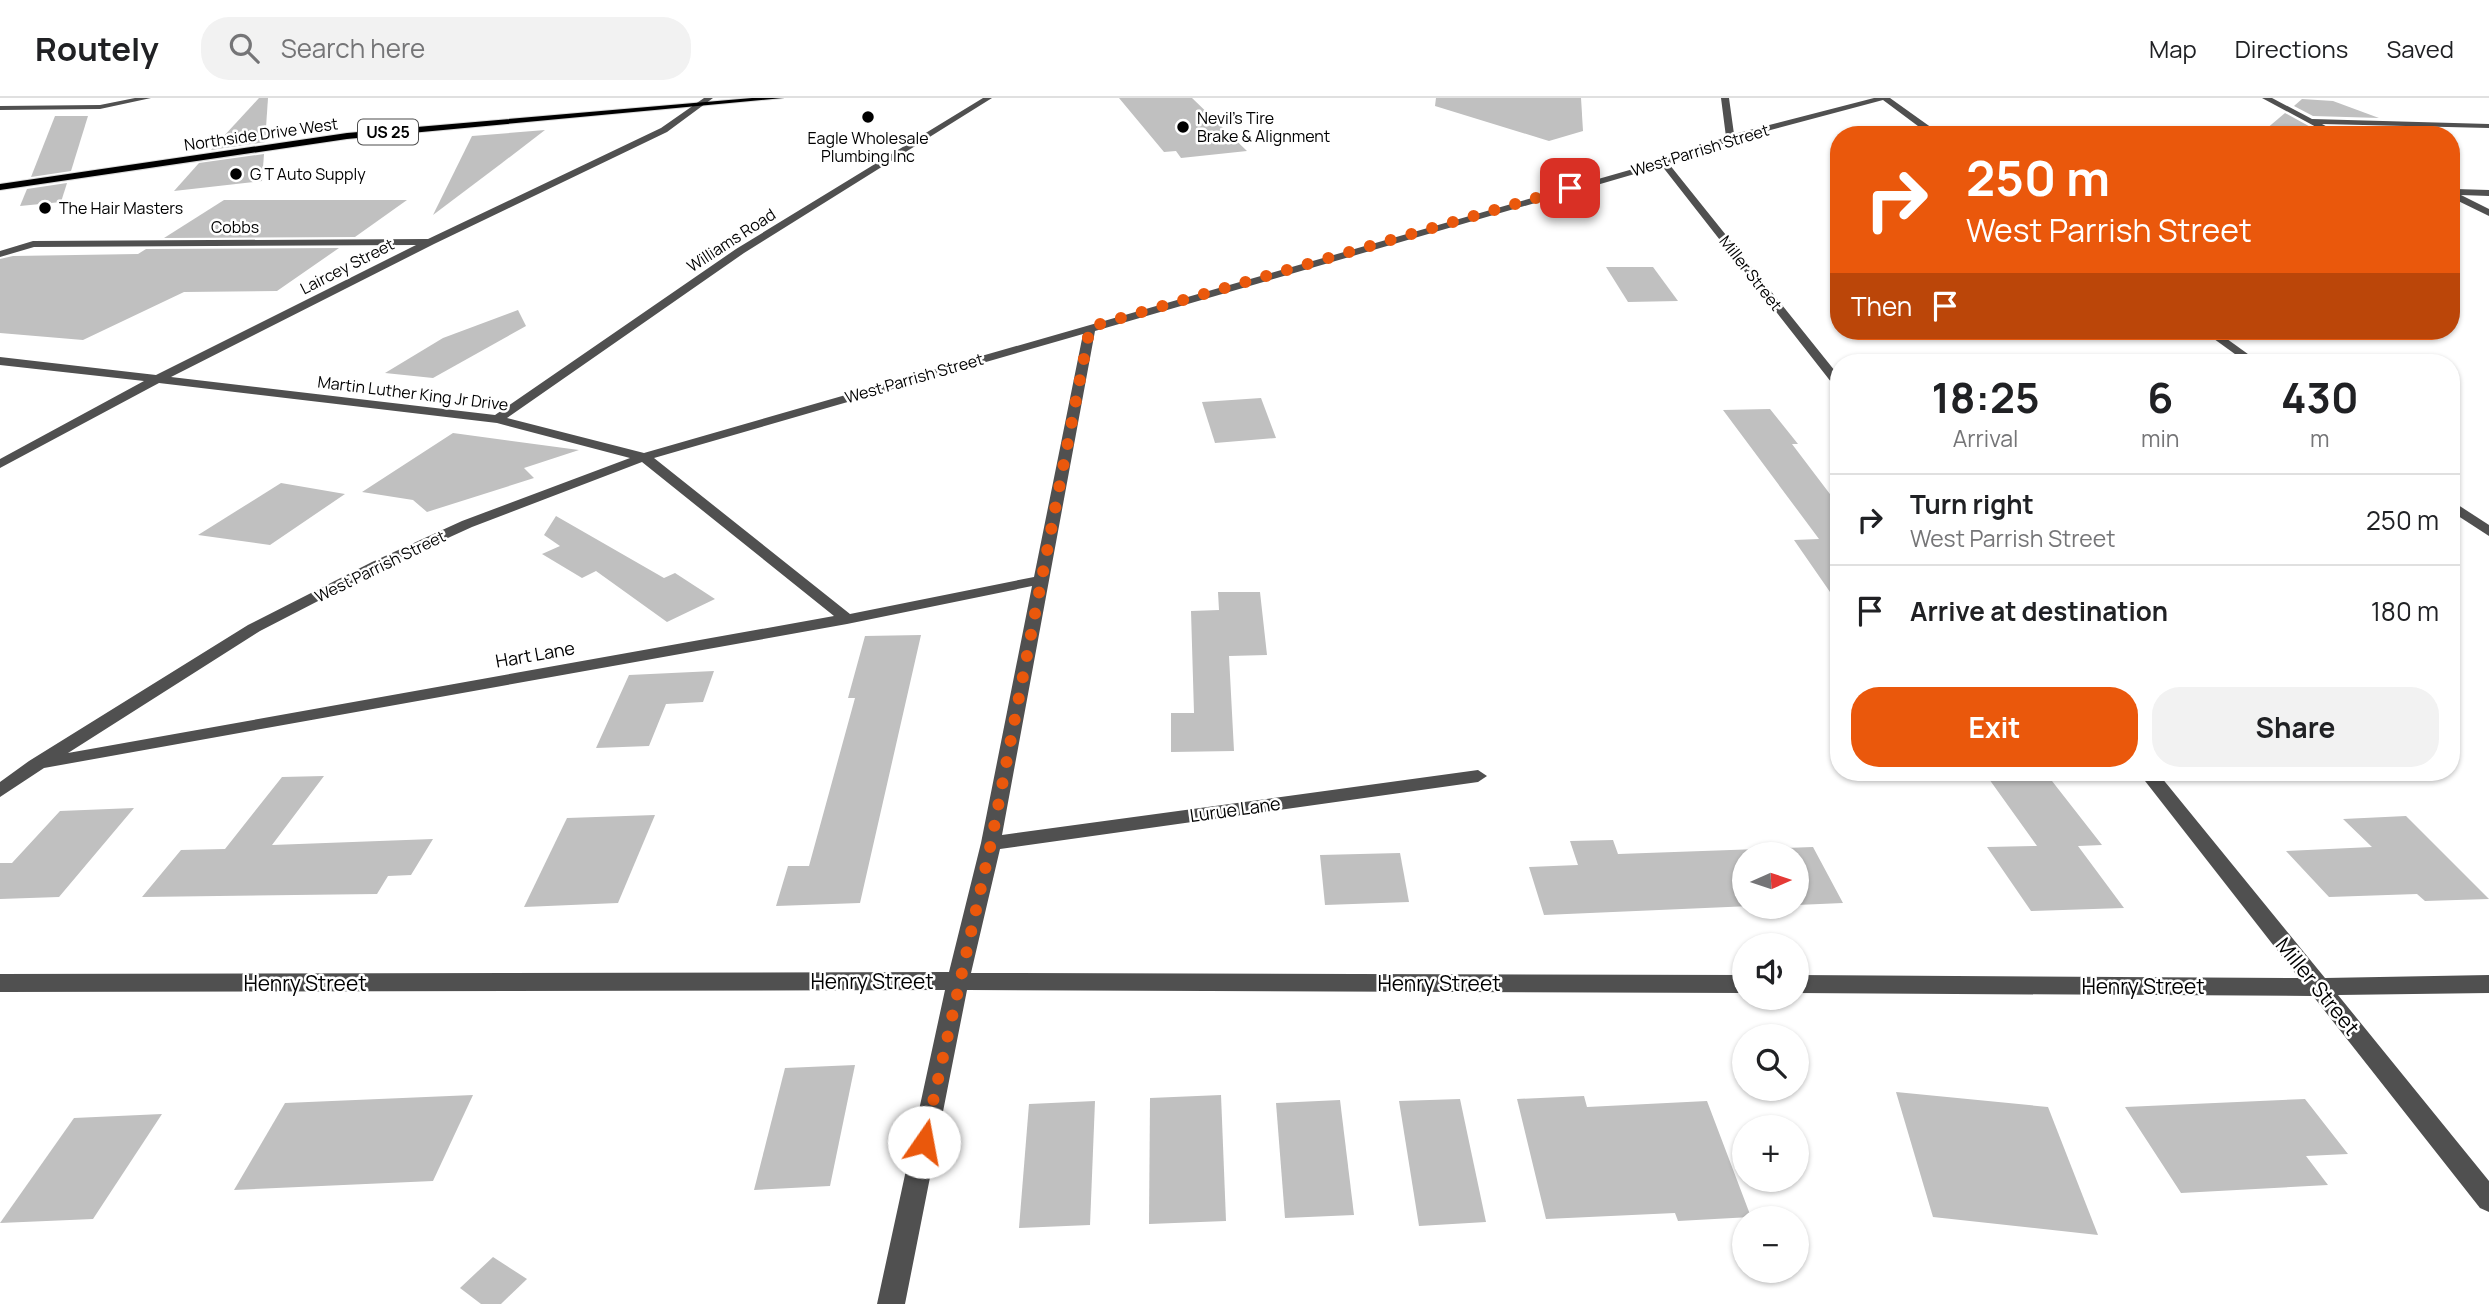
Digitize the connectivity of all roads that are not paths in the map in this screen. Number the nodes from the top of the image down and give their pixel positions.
1 (22, 98) edge
2 (147, 98) edge
3 (685, 98) edge
4 (779, 98) edge
5 (988, 98) edge
6 (1725, 98) edge
7 (1884, 98) edge
8 (2266, 98) edge
9 (706, 101) edge
10 (0, 107) edge
11 (2312, 121) junction
12 (1923, 126) edge
13 (2321, 126) edge
14 (2489, 126) edge
15 (1730, 138) junction
16 (1664, 163) junction
17 (0, 180) edge
18 (0, 187) edge
19 (2460, 193) edge
20 (2489, 193) edge
21 (2460, 197) edge
22 (2489, 213) edge
23 (430, 242) junction
24 (0, 254) edge
25 (1090, 327) junction
26 (2222, 340) edge
27 (2242, 354) edge
28 (0, 361) edge
29 (1830, 373) edge
30 (158, 379) junction
31 (497, 419) junction
32 (644, 457) junction
33 (0, 464) edge
34 (2460, 512) edge
35 (2489, 532) edge
36 (1041, 580) junction
37 (847, 619) junction
38 (36, 765) junction
39 (1478, 776) dead end
40 (2154, 781) edge
41 (0, 791) edge
42 (991, 843) junction
43 (958, 981) junction
44 (0, 983) edge
45 (1732, 984) edge
46 (1809, 984) edge
47 (2489, 984) edge
48 (2318, 987) junction
49 (2489, 1200) edge
50 (891, 1304) edge

1 - 10 street
2 - 10 street
3 - 17 main road, Northside Drive West / US 25
4 - 9 main road, Northside Drive West / US 25
5 - 31 street, Williams Road
6 - 15 street
7 - 12 street
7 - 15 street, West Parrish Street
8 - 11 street
9 - 18 main road, Northside Drive West / US 25
9 - 23 street, Laircey Street
11 - 13 street
11 - 14 street
15 - 16 street, West Parrish Street
16 - 25 street, West Parrish Street
16 - 29 street, Miller Street
19 - 20 street
21 - 22 street
23 - 24 street, Cobbs
23 - 30 street, Laircey Street
25 - 32 street, West Parrish Street
25 - 36 street
26 - 27 street
28 - 30 street, Martin Luther King Jr Drive
30 - 31 street, Martin Luther King Jr Drive
30 - 33 street, Laircey Street
31 - 32 street, Martin Luther King Jr Drive
32 - 37 street, Martin Luther King Jr Drive
32 - 38 street, West Parrish Street
34 - 35 street
36 - 37 street, Hart Lane
36 - 42 street
37 - 38 street, Hart Lane
38 - 41 street, West Parrish Street
39 - 42 street, Lurue Lane
40 - 48 street, Miller Street
42 - 43 street
43 - 44 street, Henry Street
43 - 45 street, Henry Street
43 - 50 street
46 - 48 street, Henry Street
47 - 48 street, Henry Street
48 - 49 street, Miller Street

